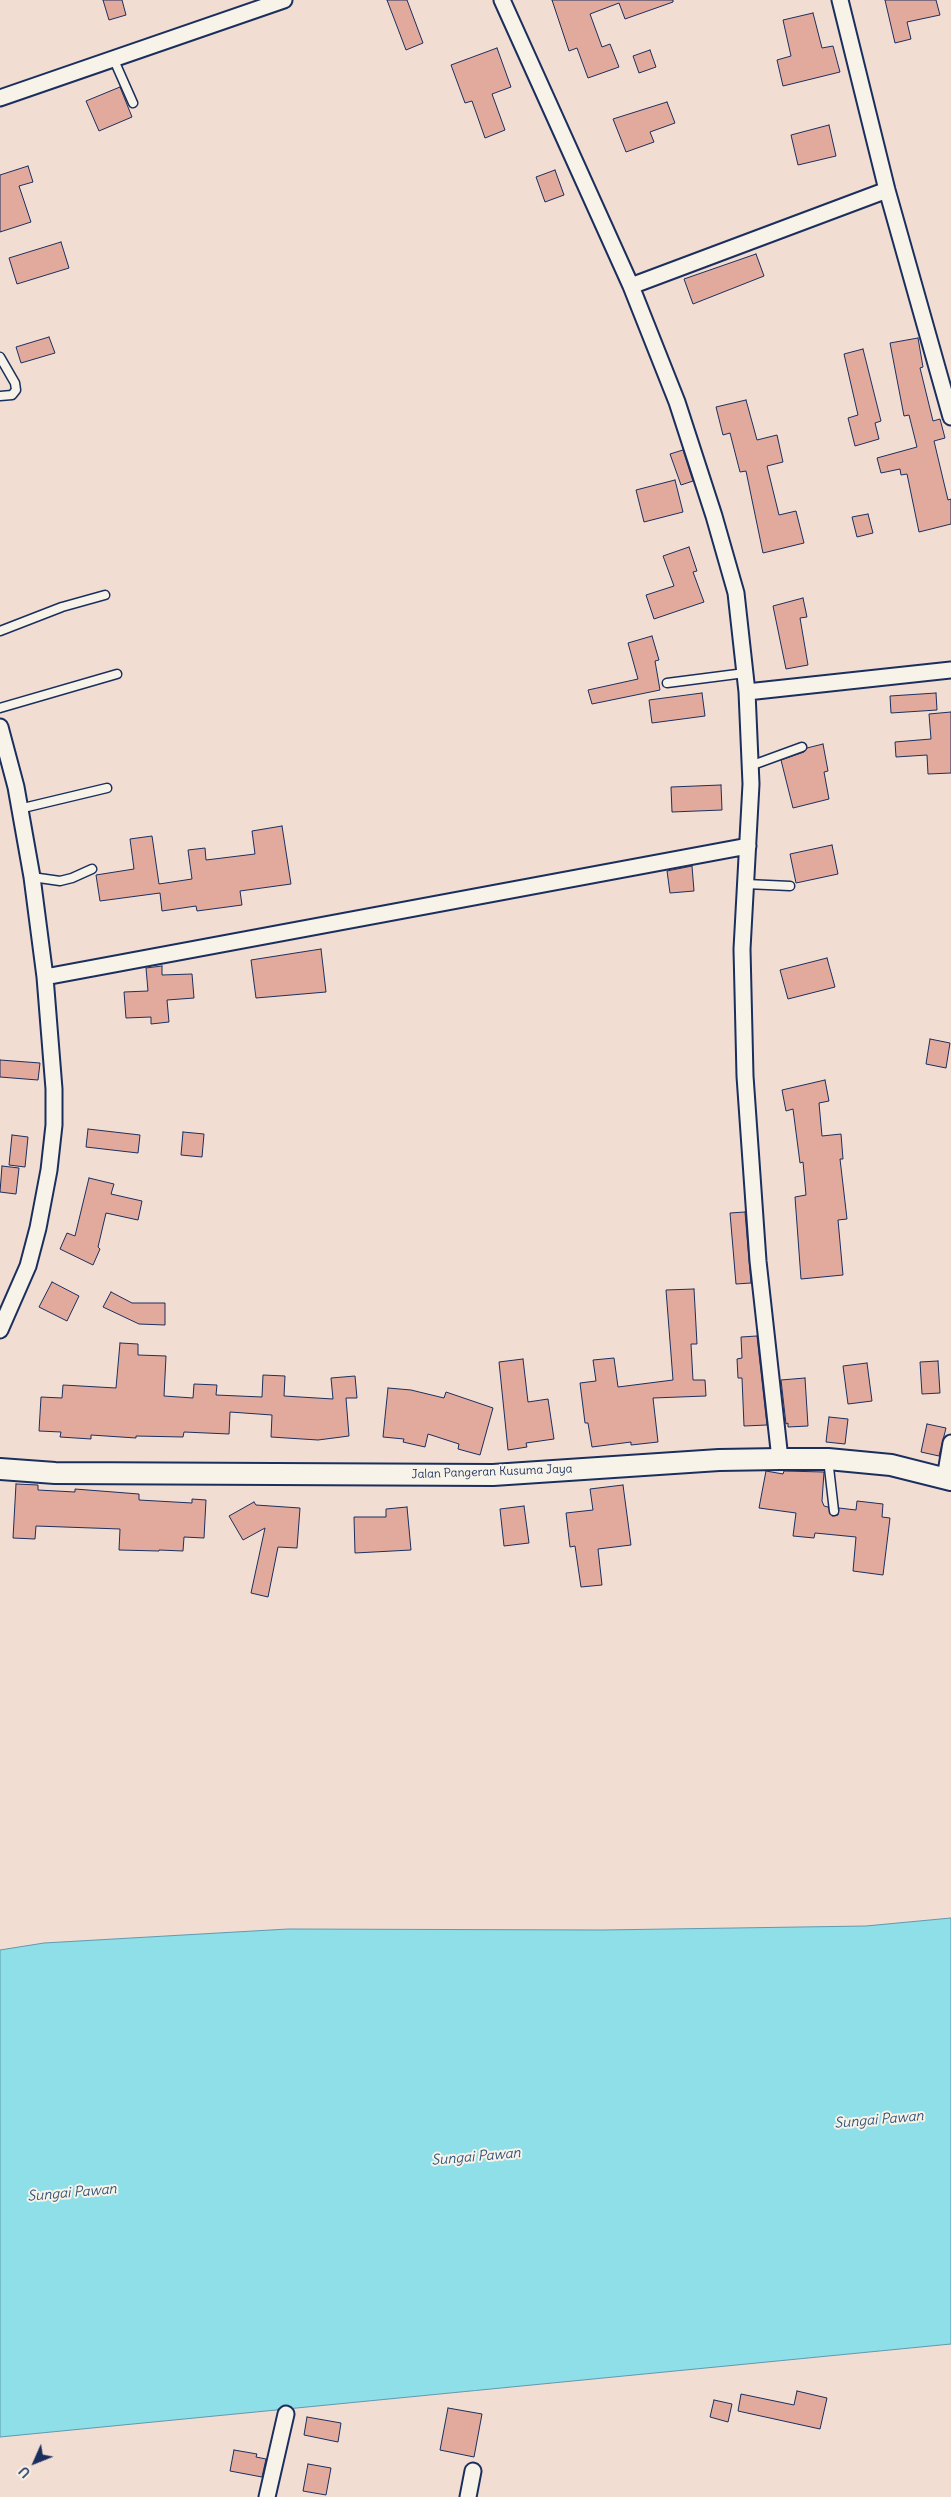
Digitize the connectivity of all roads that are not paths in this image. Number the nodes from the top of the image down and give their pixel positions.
1 (284, 0) edge
2 (502, 0) edge
3 (840, 0) edge
4 (114, 60) junction
5 (0, 98) edge
6 (133, 103) dead end
7 (888, 190) junction
8 (630, 286) junction
9 (0, 357) edge
10 (0, 396) edge
11 (951, 417) edge
12 (105, 595) dead end
13 (0, 631) edge
14 (951, 670) edge
15 (745, 673) junction
16 (117, 674) dead end
17 (666, 683) dead end
18 (747, 692) junction
19 (0, 708) edge
20 (0, 727) edge
21 (802, 747) dead end
22 (750, 766) junction
23 (107, 788) dead end
24 (19, 809) junction
25 (748, 846) junction
26 (92, 869) dead end
27 (32, 877) junction
28 (746, 884) junction
29 (790, 886) dead end
30 (45, 977) junction
31 (0, 1330) edge
32 (951, 1443) edge
33 (780, 1459) junction
34 (828, 1459) junction
35 (0, 1469) edge
36 (948, 1479) edge
37 (834, 1511) dead end
38 (286, 2414) dead end
39 (473, 2471) dead end
40 (267, 2497) edge
41 (468, 2497) edge

1 - 4 street
2 - 8 street
3 - 7 street
4 - 5 street
4 - 6 lane
7 - 8 street
7 - 11 street
8 - 15 street
9 - 10 lane
12 - 13 lane
14 - 18 street
15 - 17 lane
15 - 18 street
16 - 19 lane
18 - 22 street
20 - 24 street
21 - 22 lane
22 - 25 street
23 - 24 lane
24 - 27 street
25 - 28 street
25 - 30 street
26 - 27 lane
27 - 30 street
28 - 29 lane
28 - 33 street
30 - 31 street
32 - 36 street
33 - 34 street, Jalan Pangeran Kusuma Jaya
33 - 35 street, Jalan Pangeran Kusuma Jaya
34 - 36 street, Jalan Pangeran Kusuma Jaya
34 - 37 lane
38 - 40 street
39 - 41 street

